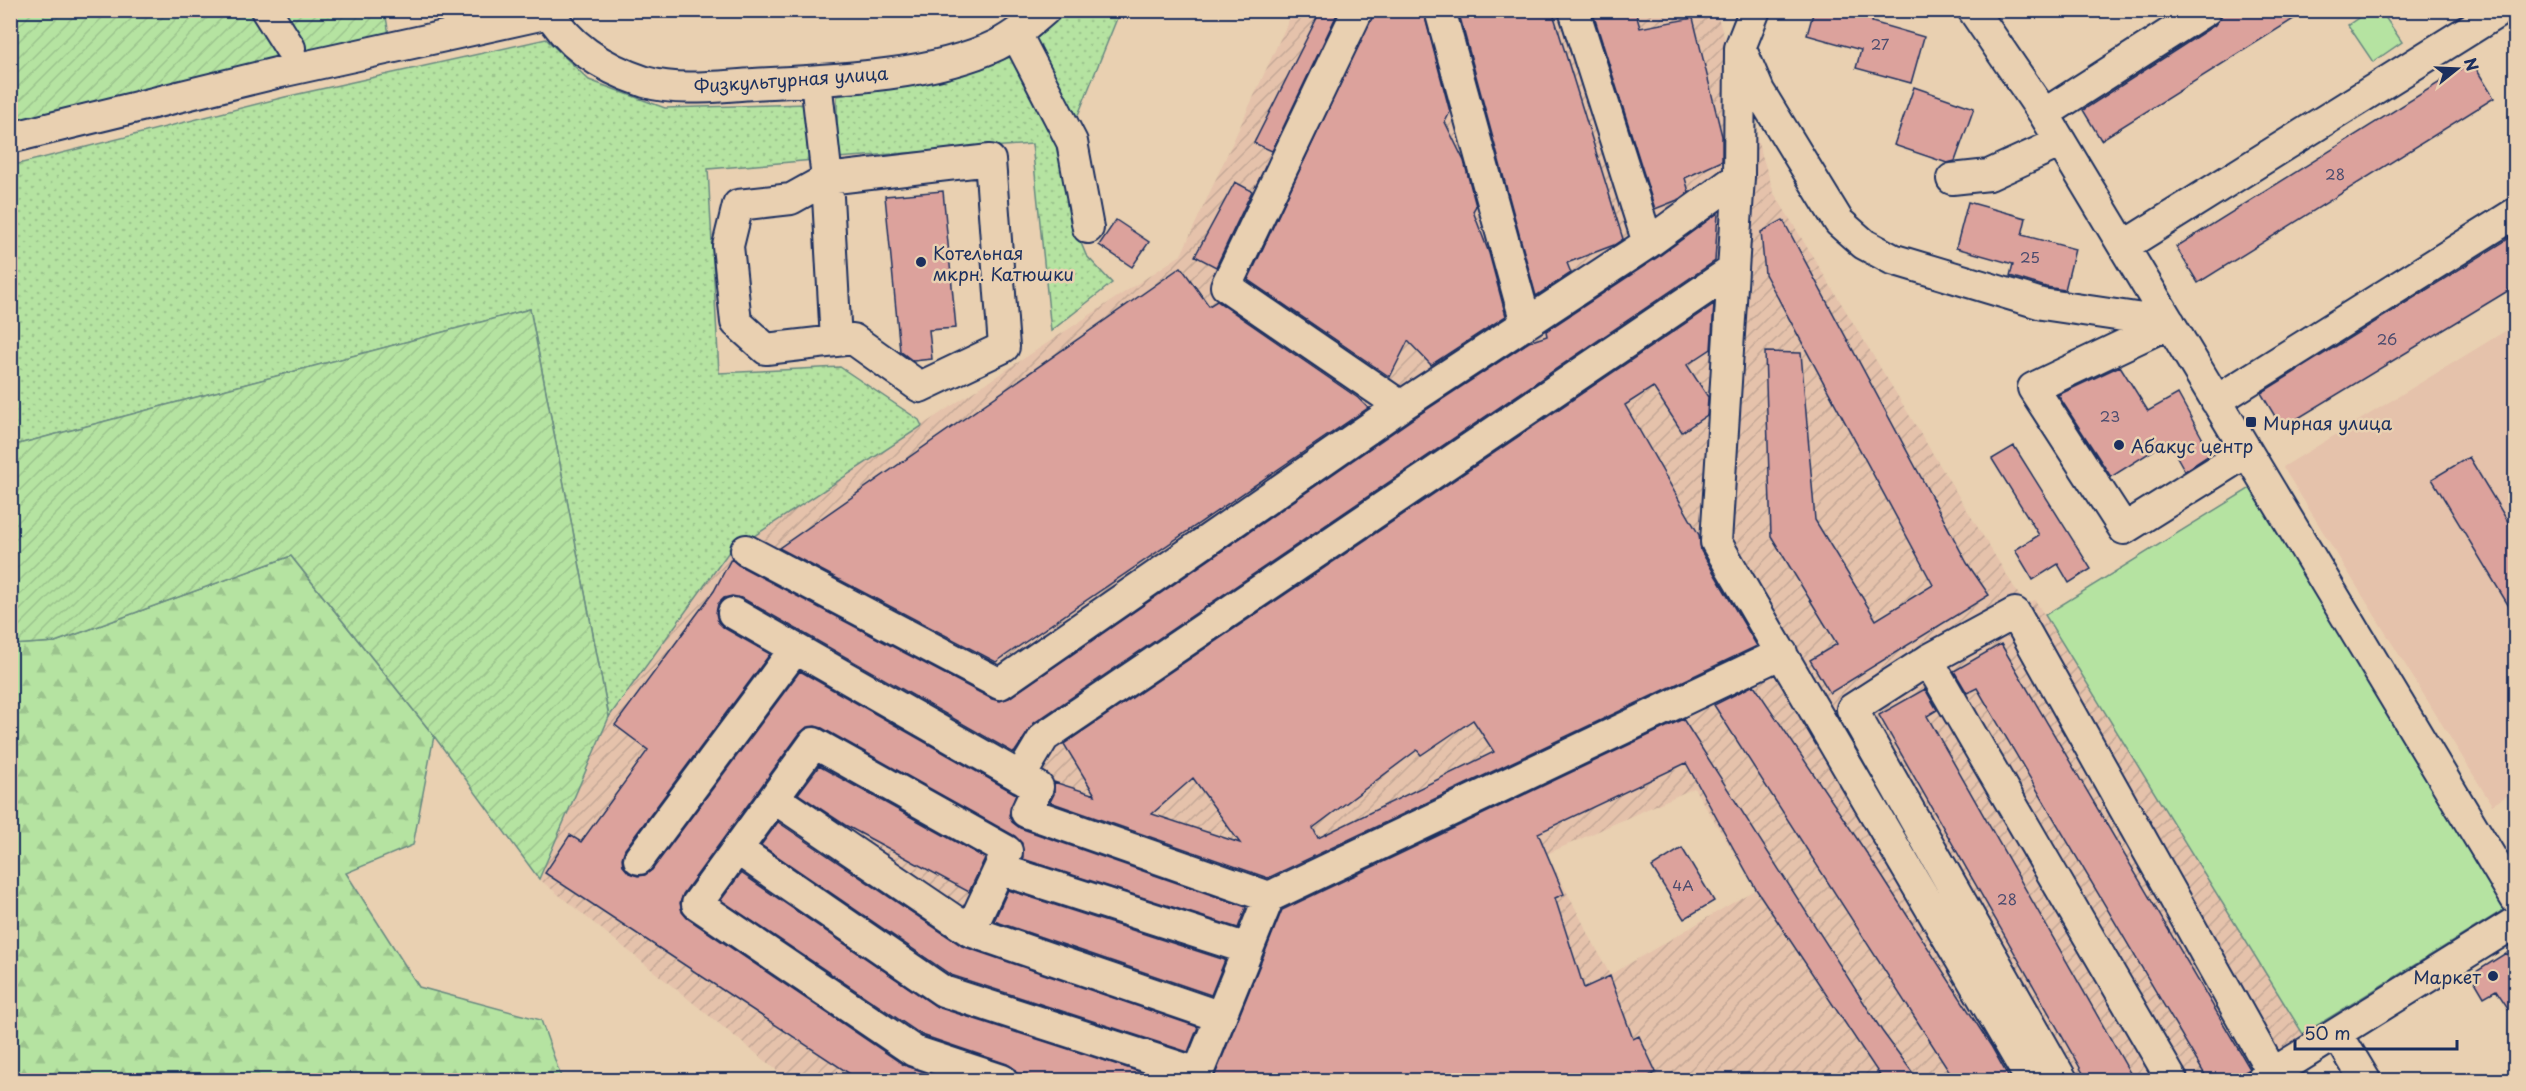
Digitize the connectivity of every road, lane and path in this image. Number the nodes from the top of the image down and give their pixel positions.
1 (266, 10) edge
2 (1045, 10) edge
3 (1358, 10) edge
4 (1440, 10) edge
5 (1574, 10) edge
6 (1755, 10) edge
7 (1972, 10) edge
8 (2206, 10) edge
9 (2501, 10) edge
10 (549, 12) edge
11 (1016, 34) junction
12 (290, 48) dead end
13 (1740, 48) junction
14 (816, 81) junction
15 (2044, 114) junction
16 (10, 138) edge
17 (2061, 142) junction
18 (1739, 177) junction
19 (827, 179) junction
20 (1952, 179) dead end
21 (2516, 213) edge
22 (1088, 228) dead end
23 (1647, 243) junction
24 (2124, 246) junction
25 (1733, 270) junction
26 (1526, 323) junction
27 (2170, 323) junction
28 (836, 341) junction
29 (2216, 401) junction
30 (1401, 406) junction
31 (2247, 452) junction
32 (746, 550) dead end
33 (734, 613) dead end
34 (795, 649) junction
35 (1782, 653) junction
36 (1928, 660) junction
37 (1020, 777) junction
38 (774, 798) junction
39 (1026, 812) junction
40 (737, 849) junction
41 (639, 859) dead end
42 (1003, 860) junction
43 (1269, 897) junction
44 (2516, 898) edge
45 (2516, 922) edge
46 (970, 931) junction
47 (1248, 949) junction
48 (1221, 1017) junction
49 (2338, 1035) junction
50 (1197, 1077) edge
51 (2267, 1077) edge
52 (1002, 1080) edge
53 (2031, 1080) edge
54 (2062, 1080) edge
55 (2172, 1080) edge
56 (2365, 1080) edge

1 - 12 street
2 - 11 street, Физкультурная улица
3 - 30 street
4 - 26 street
5 - 23 street
6 - 13 street
7 - 15 street
8 - 15 street
9 - 24 street
10 - 14 street, Физкультурная улица
10 - 16 street
11 - 14 street, Физкультурная улица
11 - 22 street
13 - 18 street
13 - 27 street
14 - 19 street
15 - 17 street
17 - 20 street
17 - 24 street
18 - 23 street
18 - 25 street
19 - 28 street
19 - 28 street
19 - 28 street
21 - 29 street
23 - 26 street
24 - 27 street
25 - 35 street
25 - 37 street
26 - 30 street
27 - 29 street
27 - 31 street
29 - 31 street
30 - 32 street
31 - 44 street
33 - 34 street
34 - 37 street
34 - 41 street
35 - 43 street
35 - 53 street
36 - 51 street
36 - 54 street
36 - 55 street
37 - 39 street
38 - 40 street
38 - 42 street
38 - 46 street
39 - 42 street
39 - 43 street
40 - 50 street
40 - 52 street
42 - 46 street
42 - 47 street
43 - 47 street
45 - 49 street
46 - 48 street
47 - 48 street
48 - 50 street
49 - 51 street
49 - 56 street

